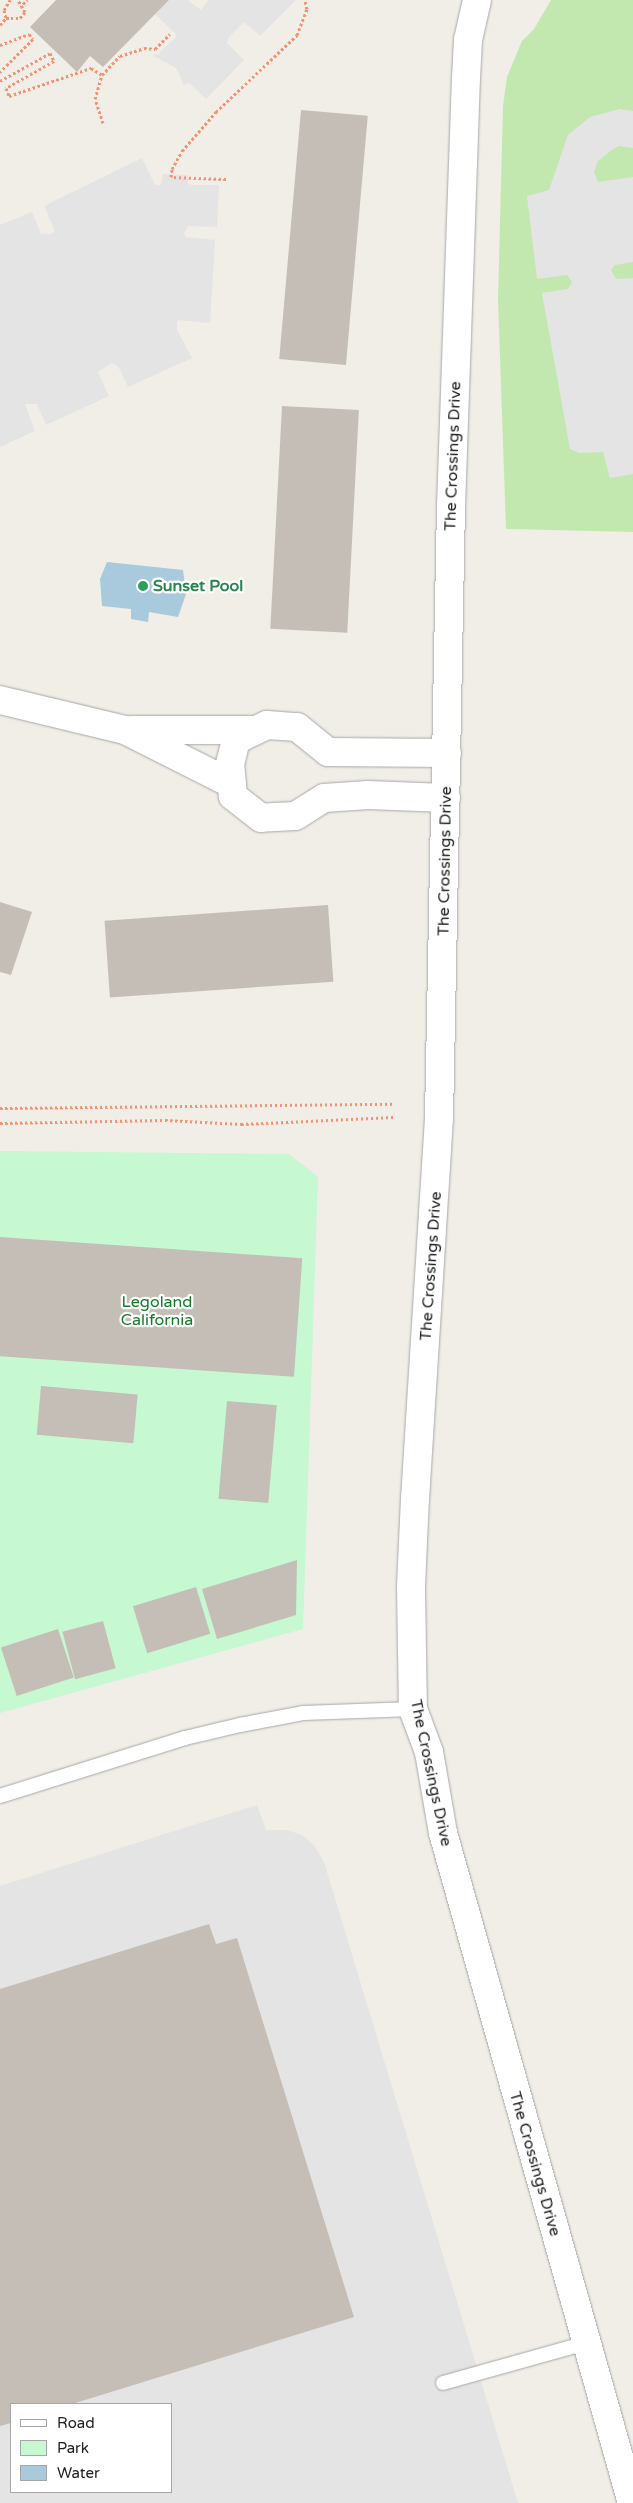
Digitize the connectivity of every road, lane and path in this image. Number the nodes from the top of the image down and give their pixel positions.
1 (10, 0) edge
2 (18, 0) edge
3 (27, 0) edge
4 (305, 0) edge
5 (476, 0) edge
6 (23, 4) junction
7 (2, 10) edge
8 (6, 18) junction
9 (0, 25) edge
10 (170, 34) dead end
11 (0, 45) edge
12 (0, 72) edge
13 (102, 75) junction
14 (0, 81) edge
15 (103, 123) dead end
16 (226, 179) dead end
17 (0, 700) edge
18 (125, 730) junction
19 (255, 730) junction
20 (447, 753) junction
21 (232, 784) junction
22 (446, 798) junction
23 (395, 1104) dead end
24 (0, 1108) edge
25 (394, 1117) dead end
26 (0, 1123) edge
27 (413, 1709) junction
28 (0, 1796) edge
29 (586, 2343) junction
30 (443, 2383) dead end
31 (632, 2503) edge

1 - 7 path
2 - 6 path
3 - 6 path
4 - 16 path
5 - 20 street, The Crossings Drive
6 - 8 path
7 - 8 path
8 - 9 path
10 - 13 path
11 - 12 path
13 - 14 path
13 - 15 path
17 - 18 street
18 - 19 street
18 - 21 street
19 - 20 street
19 - 21 street
20 - 22 street, The Crossings Drive
21 - 22 street
22 - 27 street, The Crossings Drive
23 - 24 path
25 - 26 path
27 - 28 lane
27 - 29 street, The Crossings Drive
29 - 30 lane
29 - 31 street, The Crossings Drive

